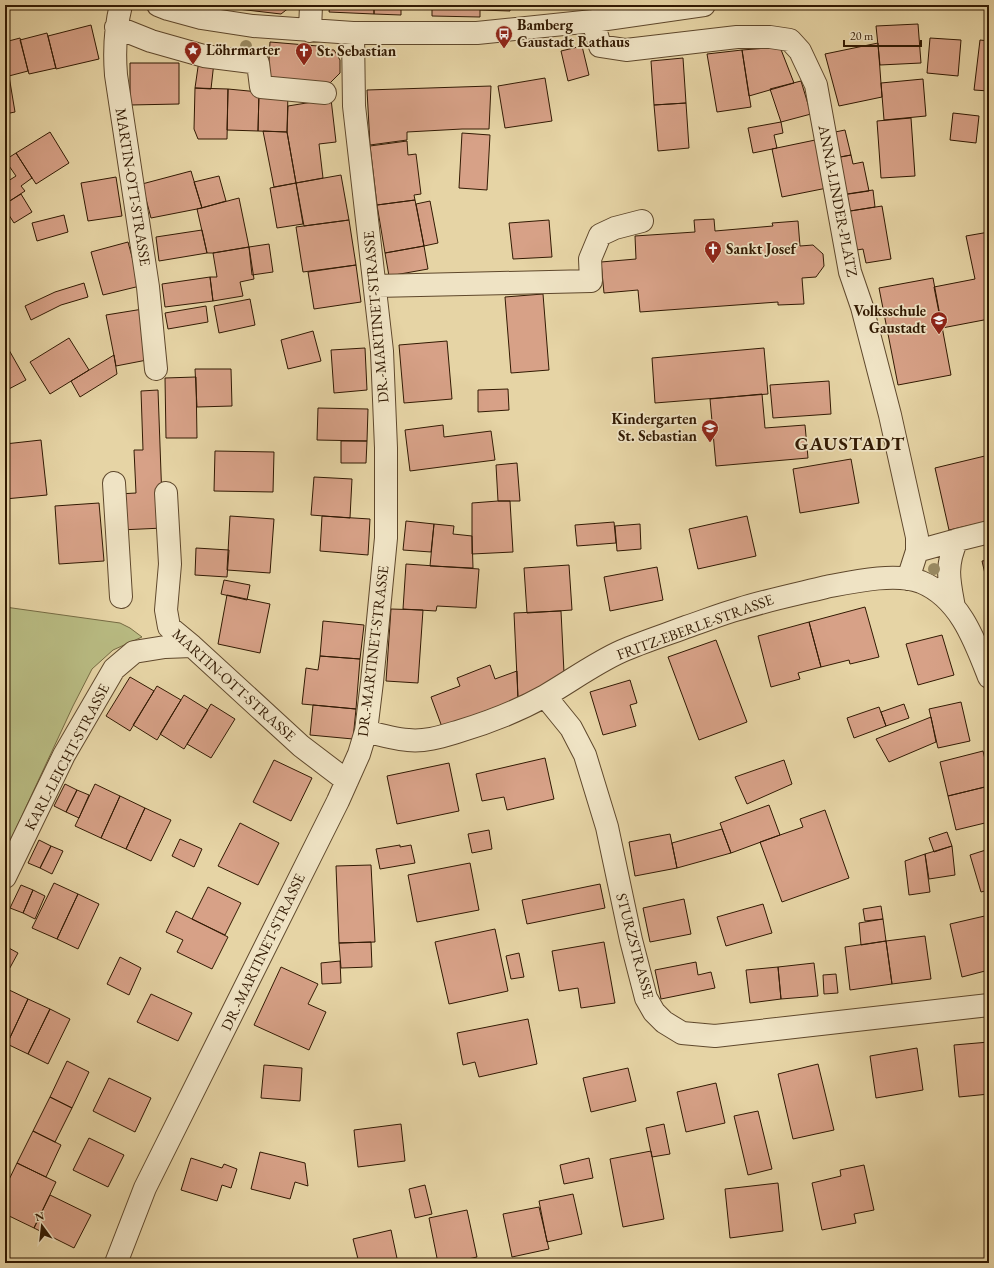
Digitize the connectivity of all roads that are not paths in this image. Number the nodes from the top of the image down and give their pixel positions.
1 (121, 5) edge
2 (158, 5) edge
3 (310, 5) edge
4 (704, 5) edge
5 (593, 21) junction
6 (116, 27) junction
7 (310, 31) junction
8 (353, 34) junction
9 (325, 93) dead end
10 (642, 221) dead end
11 (375, 286) junction
12 (156, 370) dead end
13 (114, 483) dead end
14 (166, 493) dead end
15 (989, 532) edge
16 (957, 540) junction
17 (917, 551) junction
18 (908, 579) junction
19 (121, 597) dead end
20 (954, 607) junction
21 (192, 646) junction
22 (989, 678) edge
23 (545, 696) junction
24 (366, 731) junction
25 (347, 781) junction
26 (5, 878) edge
27 (989, 1005) edge
28 (116, 1263) edge

1 - 6 street, MARTIN-OTT-STRASSE
2 - 7 street
3 - 7 street
4 - 5 street
5 - 8 street
5 - 17 street, ANNA-LINDER-PLATZ
6 - 9 street
6 - 12 street, MARTIN-OTT-STRASSE
7 - 8 street
8 - 11 street, DR.-MARTINET-STRASSE
10 - 11 street
11 - 24 street, DR.-MARTINET-STRASSE
13 - 19 street
14 - 21 street, MARTIN-OTT-STRASSE
15 - 16 street
16 - 17 street
16 - 20 street
17 - 18 street, ANNA-LINDER-PLATZ
18 - 20 street, FRITZ-EBERLE-STRASSE
18 - 23 street, FRITZ-EBERLE-STRASSE
20 - 22 street, FRITZ-EBERLE-STRASSE
21 - 25 street, MARTIN-OTT-STRASSE
21 - 26 street, KARL-LEICHT-STRASSE
23 - 24 street, FRITZ-EBERLE-STRASSE
23 - 27 street, STURZSTRASSE
24 - 25 street, DR.-MARTINET-STRASSE
25 - 28 street, DR.-MARTINET-STRASSE

